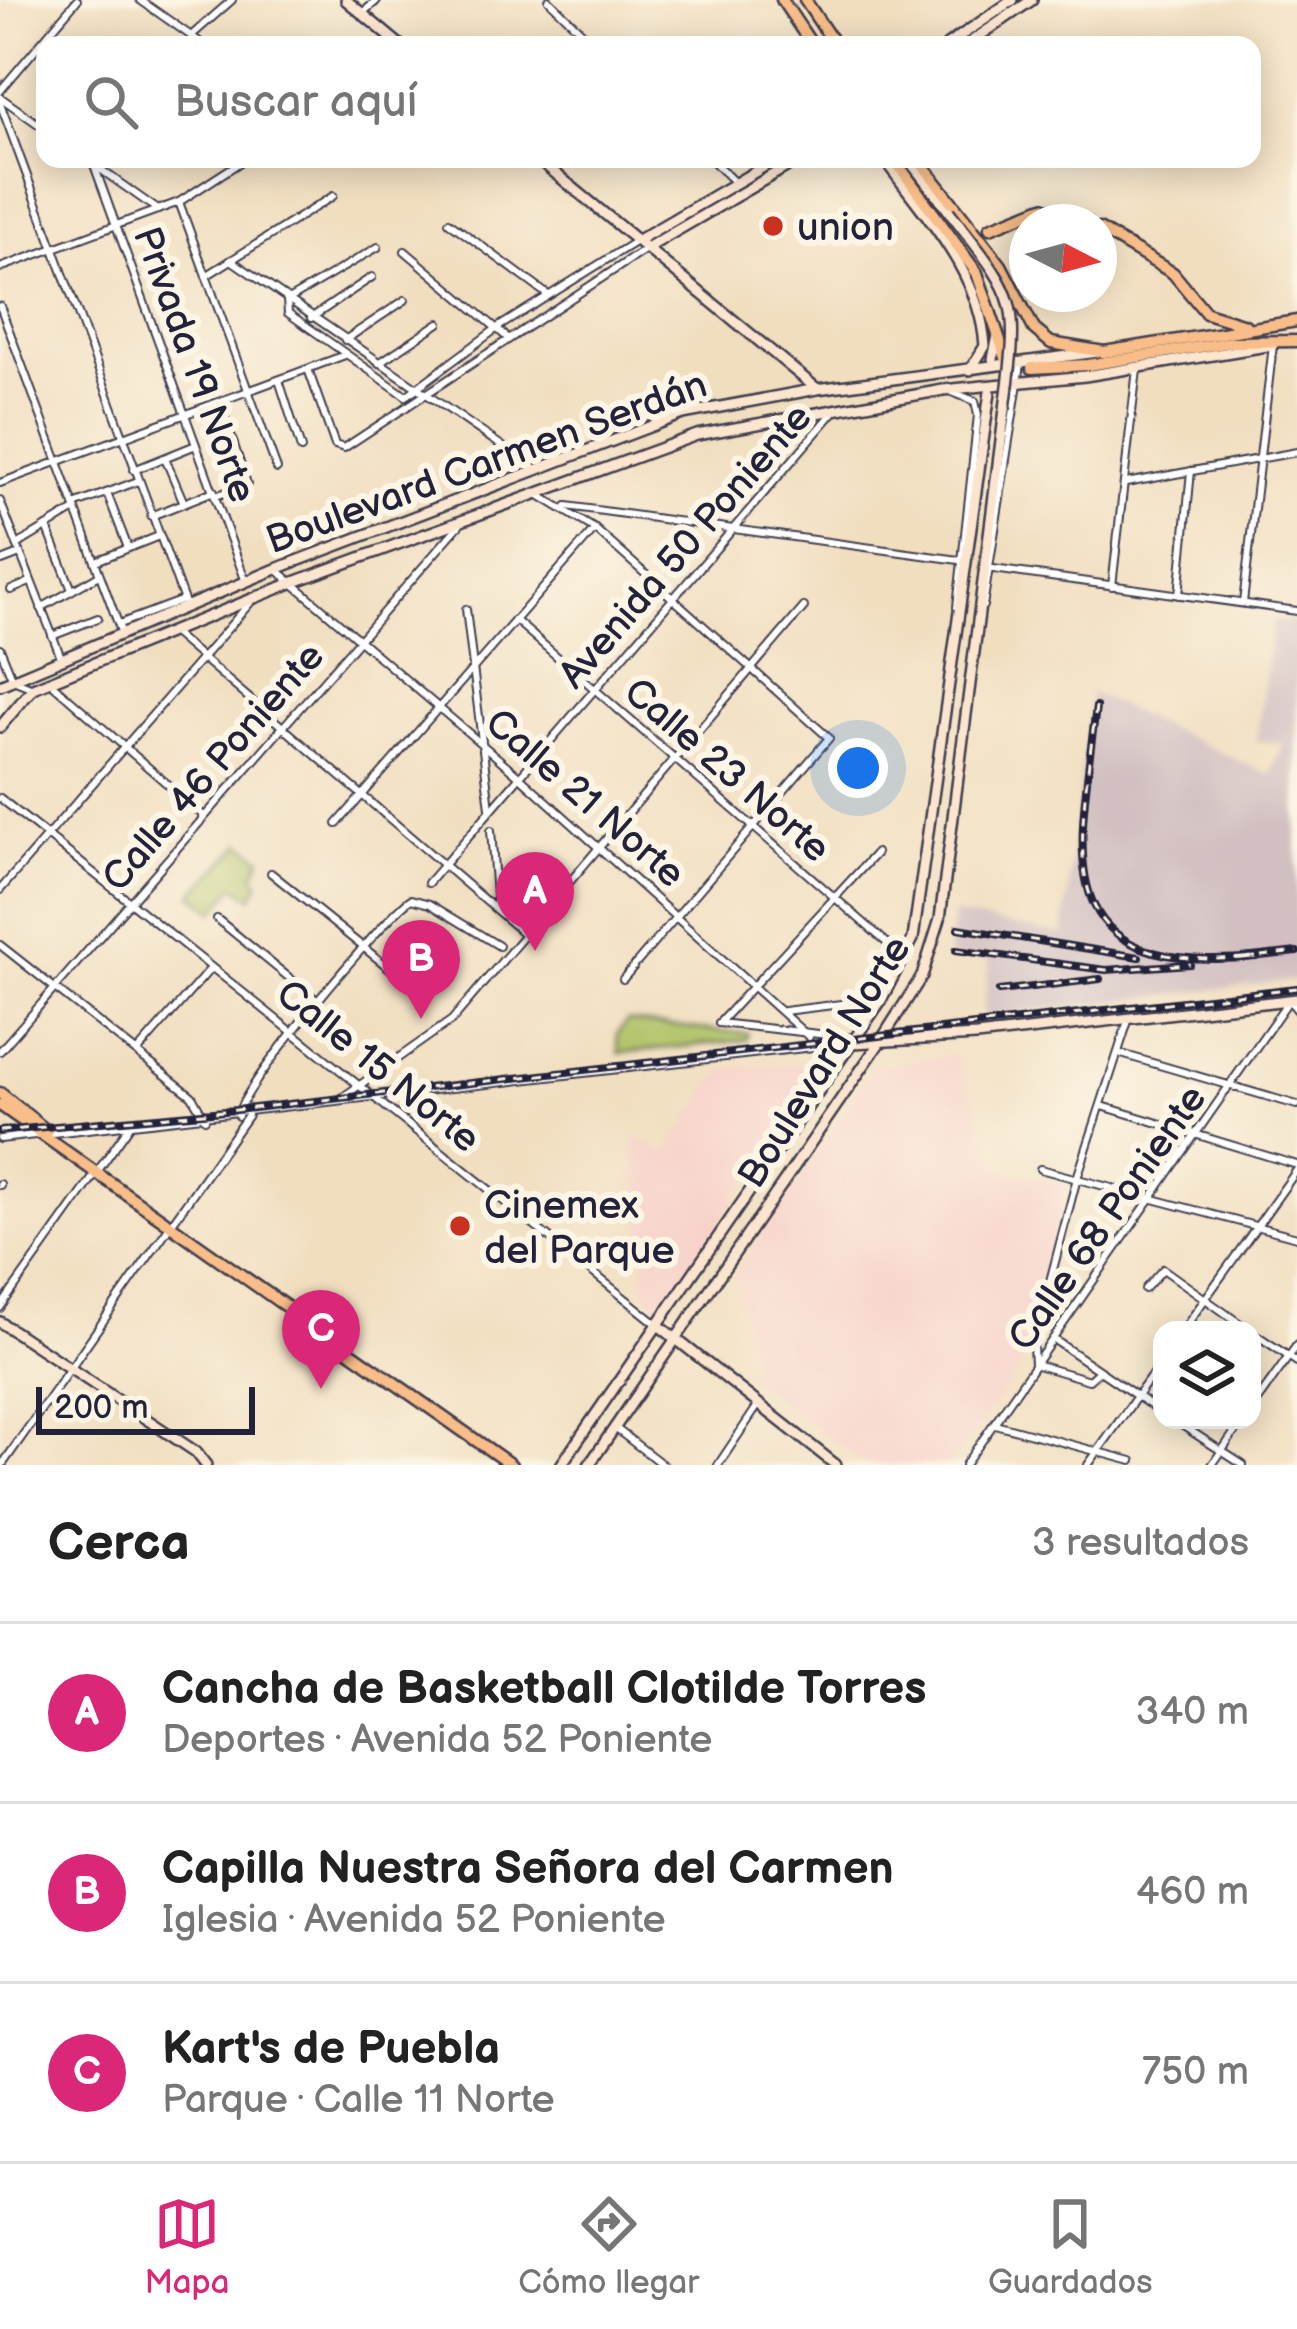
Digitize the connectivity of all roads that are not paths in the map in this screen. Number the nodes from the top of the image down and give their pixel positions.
1 (77, 0) edge
2 (140, 0) edge
3 (232, 0) edge
4 (346, 0) edge
5 (378, 0) edge
6 (549, 0) edge
7 (782, 0) edge
8 (805, 0) edge
9 (1013, 0) edge
10 (1032, 0) edge
11 (362, 14) junction
12 (48, 36) edge
13 (191, 36) joint
14 (389, 36) edge
15 (586, 36) edge
16 (806, 36) edge
17 (829, 36) edge
18 (960, 36) edge
19 (979, 36) edge
20 (36, 52) edge
21 (0, 97) edge
22 (36, 123) edge
23 (95, 168) edge
24 (98, 168) edge
25 (230, 168) edge
26 (549, 168) edge
27 (719, 168) edge
28 (761, 168) edge
29 (785, 168) edge
30 (891, 168) edge
31 (901, 168) edge
32 (915, 168) edge
33 (925, 168) edge
34 (735, 183) junction
35 (746, 192) junction
36 (334, 196) dead end
37 (179, 202) junction
38 (158, 210) junction
39 (1009, 220) edge
40 (449, 222) dead end
41 (116, 225) junction
42 (990, 228) dead end
43 (1117, 240) edge
44 (643, 244) junction
45 (378, 247) dead end
46 (50, 248) junction
47 (405, 251) dead end
48 (230, 260) junction
49 (0, 268) edge
50 (206, 276) junction
51 (372, 277) dead end
52 (549, 296) junction
53 (287, 300) junction
54 (405, 300) dead end
55 (0, 306) edge
56 (311, 318) junction
57 (1297, 321) edge
58 (439, 323) dead end
59 (500, 326) junction
60 (1255, 327) junction
61 (509, 338) junction
62 (345, 340) junction
63 (1297, 340) edge
64 (1274, 345) junction
65 (1099, 352) junction
66 (345, 355) junction
67 (999, 359) dead end
68 (379, 364) junction
69 (1027, 366) junction
70 (1137, 368) junction
71 (308, 369) junction
72 (970, 370) junction
73 (279, 380) junction
74 (1020, 381) junction
75 (416, 387) junction
76 (817, 389) junction
77 (943, 390) junction
78 (249, 391) junction
79 (990, 392) dead end
80 (427, 395) junction
81 (406, 396) junction
82 (220, 402) junction
83 (415, 403) junction
84 (839, 407) junction
85 (185, 415) junction
86 (122, 438) junction
87 (196, 445) junction
88 (301, 449) dead end
89 (1297, 452) edge
90 (165, 458) junction
91 (1262, 458) junction
92 (57, 462) junction
93 (277, 469) dead end
94 (134, 470) junction
95 (537, 470) junction
96 (1191, 471) junction
97 (518, 477) junction
98 (139, 481) junction
99 (0, 483) edge
100 (1126, 483) junction
101 (107, 493) junction
102 (215, 494) junction
103 (531, 495) junction
104 (0, 501) edge
105 (184, 503) junction
106 (563, 505) junction
107 (74, 508) junction
108 (152, 516) junction
109 (465, 518) junction
110 (47, 526) junction
111 (735, 528) junction
112 (595, 530) junction
113 (159, 536) junction
114 (17, 544) junction
115 (128, 548) junction
116 (20, 554) junction
117 (959, 560) junction
118 (2, 561) edge
119 (94, 562) junction
120 (989, 568) junction
121 (276, 569) junction
122 (99, 575) junction
123 (31, 582) junction
124 (246, 582) junction
125 (294, 582) junction
126 (1112, 586) junction
127 (11, 590) dead end
128 (72, 590) junction
129 (1179, 595) junction
130 (671, 602) junction
131 (250, 603) junction
132 (1243, 603) junction
133 (185, 604) junction
134 (804, 607) dead end
135 (41, 608) junction
136 (466, 610) dead end
137 (1297, 611) edge
138 (98, 618) dead end
139 (959, 618) junction
140 (515, 620) junction
141 (120, 629) junction
142 (174, 634) junction
143 (52, 636) junction
144 (360, 638) junction
145 (0, 649) edge
146 (203, 658) junction
147 (62, 660) junction
148 (473, 667) junction
149 (750, 668) junction
150 (13, 680) junction
151 (49, 681) junction
152 (0, 686) edge
153 (33, 688) junction
154 (596, 690) junction
155 (22, 701) junction
156 (438, 707) junction
157 (282, 727) junction
158 (0, 728) edge
159 (125, 747) junction
160 (484, 747) junction
161 (674, 758) junction
162 (519, 776) junction
163 (361, 794) junction
164 (0, 798) edge
165 (490, 809) junction
166 (204, 816) junction
167 (337, 824) dead end
168 (753, 827) junction
169 (491, 830) dead end
170 (49, 835) junction
171 (597, 847) junction
172 (876, 853) dead end
173 (444, 865) junction
174 (271, 873) dead end
175 (428, 883) dead end
176 (0, 890) edge
177 (834, 898) junction
178 (129, 902) junction
179 (497, 910) junction
180 (676, 916) junction
181 (217, 919) dead end
182 (522, 932) junction
183 (0, 945) edge
184 (499, 946) dead end
185 (363, 947) junction
186 (905, 959) junction
187 (211, 968) junction
188 (623, 979) dead end
189 (754, 985) junction
190 (55, 987) junction
191 (424, 996) dead end
192 (1293, 1000) edge
193 (866, 1001) dead end
194 (319, 1002) junction
195 (1297, 1010) edge
196 (784, 1011) junction
197 (1129, 1018) junction
198 (293, 1034) junction
199 (809, 1037) junction
200 (858, 1041) junction
201 (878, 1045) junction
202 (0, 1051) edge
203 (137, 1052) junction
204 (1118, 1053) junction
205 (1232, 1086) junction
206 (358, 1088) junction
207 (0, 1094) edge
208 (370, 1097) junction
209 (337, 1102) junction
210 (1297, 1105) edge
211 (0, 1106) edge
212 (1102, 1106) junction
213 (248, 1115) junction
214 (238, 1116) junction
215 (205, 1119) junction
216 (129, 1127) junction
217 (48, 1134) junction
218 (1198, 1137) junction
219 (0, 1139) edge
220 (1297, 1167) edge
221 (1040, 1169) dead end
222 (98, 1172) junction
223 (1077, 1178) junction
224 (1154, 1198) junction
225 (173, 1222) junction
226 (1257, 1226) junction
227 (1297, 1237) edge
228 (1145, 1289) dead end
229 (1205, 1300) junction
230 (0, 1308) edge
231 (1190, 1321) edge
232 (1236, 1321) edge
233 (0, 1322) edge
234 (657, 1324) junction
235 (1261, 1338) edge
236 (675, 1339) junction
237 (1053, 1339) junction
238 (1297, 1346) edge
239 (1293, 1360) edge
240 (1034, 1364) junction
241 (69, 1367) junction
242 (1099, 1371) junction
243 (1153, 1374) edge
244 (1137, 1396) junction
245 (1261, 1397) edge
246 (759, 1404) junction
247 (1153, 1406) edge
248 (995, 1424) junction
249 (614, 1427) junction
250 (1188, 1429) edge
251 (1237, 1429) edge
252 (1221, 1451) junction
253 (1096, 1453) junction
254 (1132, 1461) dead end
255 (2, 1465) edge
256 (206, 1465) edge
257 (511, 1465) edge
258 (561, 1465) edge
259 (589, 1465) edge
260 (663, 1465) edge
261 (718, 1465) edge
262 (836, 1465) edge
263 (965, 1465) edge
264 (1088, 1465) edge
265 (1212, 1465) edge
266 (1243, 1465) edge

1 - 12 street
2 - 13 street
3 - 13 street
4 - 11 main road
5 - 11 street
6 - 15 street
7 - 16 main road
8 - 17 main road
9 - 18 main road
10 - 19 main road
11 - 14 main road
20 - 21 street
21 - 22 street
21 - 46 street
23 - 41 street, Privada 19 Norte
24 - 38 street
25 - 37 street
26 - 44 main road
27 - 34 street
28 - 34 main road
29 - 35 main road
30 - 72 main road
31 - 67 main road
32 - 120 main road, Boulevard Norte, bridge
33 - 65 main road
34 - 35 street
34 - 44 main road
35 - 44 main road
36 - 48 street
37 - 38 street
37 - 50 street
38 - 41 street
39 - 42 main road
40 - 52 street
41 - 46 street
41 - 85 street, Privada 19 Norte
43 - 60 main road
44 - 52 street
44 - 61 street
44 - 76 main road
45 - 53 street
46 - 49 street
46 - 86 street
47 - 59 street
48 - 50 street
48 - 53 street
50 - 78 street
51 - 56 street
52 - 59 street
53 - 56 street
53 - 66 street
54 - 62 street
55 - 92 street
56 - 62 street
57 - 60 main road, Boulevard Carmen Serdán
58 - 68 street
59 - 61 street
59 - 75 street
60 - 65 main road, Boulevard Carmen Serdán
61 - 80 street
62 - 68 street
63 - 64 main road, Boulevard Carmen Serdán
64 - 69 main road
64 - 70 main road, Boulevard Carmen Serdán
64 - 91 street
65 - 69 main road, Boulevard Carmen Serdán
66 - 71 street
66 - 81 street
68 - 75 street
69 - 72 main road, Boulevard Carmen Serdán
69 - 74 street, Boulevard Norte
70 - 74 main road, Boulevard Carmen Serdán
70 - 100 street
71 - 73 street
71 - 83 street
72 - 76 main road, Boulevard Carmen Serdán
73 - 78 street
73 - 88 street
74 - 77 main road, Boulevard Carmen Serdán
74 - 120 street, Boulevard Norte
75 - 80 street
75 - 81 street
76 - 95 main road, Boulevard Carmen Serdán
77 - 84 main road, Boulevard Carmen Serdán
77 - 117 street, Boulevard Norte
78 - 82 street
78 - 93 street
79 - 139 main road, Boulevard Norte
80 - 83 street
80 - 95 street
81 - 83 street
82 - 85 street
82 - 102 street
84 - 103 main road, Boulevard Carmen Serdán
84 - 111 street, Avenida 50 Poniente
85 - 86 street
85 - 87 street, Privada 19 Norte
86 - 92 street
86 - 94 street
87 - 90 street
87 - 102 street, Privada 19 Norte
89 - 91 street
90 - 94 street
90 - 105 street
91 - 96 street
91 - 132 street
92 - 99 street
92 - 107 street
94 - 98 street
95 - 97 main road, Boulevard Carmen Serdán
96 - 100 street
96 - 129 street
97 - 103 main road
97 - 121 main road, Boulevard Carmen Serdán
98 - 101 street
98 - 108 street
100 - 126 street
101 - 107 street
101 - 115 street
102 - 105 street
102 - 124 street, Privada 19 Norte
103 - 106 street
103 - 109 main road, Boulevard Carmen Serdán
104 - 114 street
105 - 108 street
106 - 111 street
106 - 112 street
107 - 110 street
107 - 119 street
108 - 113 street
109 - 125 main road, Boulevard Carmen Serdán
109 - 144 street, Calle 46 Poniente
110 - 114 street
110 - 128 street
111 - 117 street
111 - 130 street, Avenida 50 Poniente
112 - 130 street
112 - 140 street
113 - 115 street
113 - 133 street
114 - 116 street
115 - 119 street
116 - 118 street
116 - 123 street
117 - 139 street, Boulevard Norte
119 - 122 street
120 - 126 street
120 - 201 main road, Boulevard Norte
121 - 124 main road, Boulevard Carmen Serdán
121 - 125 street, Calle 21 Norte
122 - 128 street
122 - 141 street
123 - 127 street
123 - 135 street
124 - 133 main road, Boulevard Carmen Serdán
125 - 131 main road, Boulevard Carmen Serdán
125 - 144 street, Calle 21 Norte
126 - 129 street
128 - 135 street
129 - 132 street
130 - 149 street
130 - 154 street, Avenida 50 Poniente
131 - 142 main road, Boulevard Carmen Serdán
131 - 146 street
132 - 137 street
133 - 141 main road, Boulevard Carmen Serdán
134 - 149 street
135 - 143 street
136 - 148 street
138 - 143 street
139 - 186 main road, Boulevard Norte
140 - 148 street
140 - 154 street, Calle 23 Norte
141 - 147 main road, Boulevard Carmen Serdán
142 - 146 street
142 - 151 main road, Boulevard Carmen Serdán
143 - 147 street
144 - 156 street, Calle 21 Norte
144 - 157 street, Calle 46 Poniente
145 - 150 street
146 - 157 street
146 - 159 street
147 - 150 main road, Boulevard Carmen Serdán
148 - 156 street
148 - 160 street
149 - 161 street
149 - 168 street
150 - 152 main road, Boulevard Carmen Serdán
150 - 153 street
151 - 153 main road, Boulevard Carmen Serdán
151 - 159 street
152 - 155 main road
153 - 155 main road
154 - 161 street, Calle 23 Norte
154 - 162 street, Avenida 50 Poniente
155 - 158 main road
156 - 160 street, Calle 21 Norte
156 - 163 street
157 - 163 street
157 - 166 street, Calle 46 Poniente
159 - 166 street
159 - 170 street
160 - 162 street, Calle 21 Norte
160 - 165 street
161 - 168 street, Calle 23 Norte
161 - 171 street
162 - 165 street, Avenida 50 Poniente
162 - 171 street, Calle 21 Norte
163 - 167 street
163 - 173 street
164 - 170 street, Calle 15 Norte
165 - 173 street, Avenida 50 Poniente
166 - 178 street, Calle 46 Poniente
168 - 177 street, Calle 23 Norte
168 - 180 street
169 - 179 street
170 - 176 street
170 - 178 street, Calle 15 Norte
171 - 180 street, Calle 21 Norte
171 - 182 street
172 - 177 street
173 - 175 street, Avenida 50 Poniente
173 - 179 street
174 - 185 street
177 - 186 street, Calle 23 Norte
177 - 189 street
178 - 187 street, Calle 15 Norte
178 - 190 street, Calle 46 Poniente
179 - 182 street
180 - 188 street
180 - 189 street, Calle 21 Norte
181 - 194 street
182 - 206 street
183 - 190 street
184 - 185 street
185 - 191 street
185 - 194 street
186 - 200 main road, Boulevard Norte
187 - 198 street, Calle 15 Norte
187 - 203 street
189 - 196 street, Calle 21 Norte
189 - 199 street
190 - 202 street, Calle 46 Poniente
190 - 203 street
192 - 195 street
192 - 197 main road
192 - 205 street, Calle 68 Poniente
193 - 196 street
194 - 198 street
196 - 199 street, Calle 21 Norte
197 - 201 main road
197 - 204 street
198 - 206 street, Calle 15 Norte
198 - 214 street
199 - 200 street
200 - 201 main road
200 - 208 street
200 - 234 main road, Boulevard Norte
201 - 236 main road, Boulevard Norte
203 - 215 street
204 - 205 street
204 - 212 street
205 - 210 street
205 - 218 street, Calle 68 Poniente
206 - 208 street, Calle 15 Norte
206 - 209 street
207 - 217 main road
208 - 209 street
208 - 234 street, Calle 15 Norte
209 - 213 street
211 - 217 main road
212 - 218 street
212 - 223 street
213 - 214 street
213 - 225 street
214 - 215 street
215 - 216 street
216 - 217 street
216 - 222 street
217 - 219 street
217 - 222 main road
218 - 220 street
218 - 224 street, Calle 68 Poniente
220 - 226 street
221 - 223 street
222 - 225 main road
222 - 230 street
223 - 224 street
223 - 240 street
224 - 226 street
224 - 237 street, Calle 68 Poniente
225 - 241 street
225 - 257 main road
226 - 227 street
226 - 229 street
228 - 229 street
229 - 231 street
229 - 232 street
233 - 241 main road
234 - 236 main road, Calle 15 Norte
234 - 258 main road, Boulevard Norte
235 - 239 street
236 - 246 main road, Calle 15 Norte
236 - 249 main road, Boulevard Norte
237 - 240 street, Calle 68 Poniente
237 - 242 street
238 - 239 street
239 - 245 street
240 - 242 street
240 - 248 street, Calle 68 Poniente
241 - 255 street
241 - 256 main road
242 - 244 street
243 - 244 street
244 - 247 street
244 - 253 street
246 - 261 street
246 - 262 main road, Calle 15 Norte
248 - 253 street
248 - 263 street, Calle 68 Poniente
249 - 259 main road, Boulevard Norte
249 - 260 street
250 - 252 street
251 - 252 street
252 - 265 street
252 - 266 street
253 - 254 street
253 - 264 street

